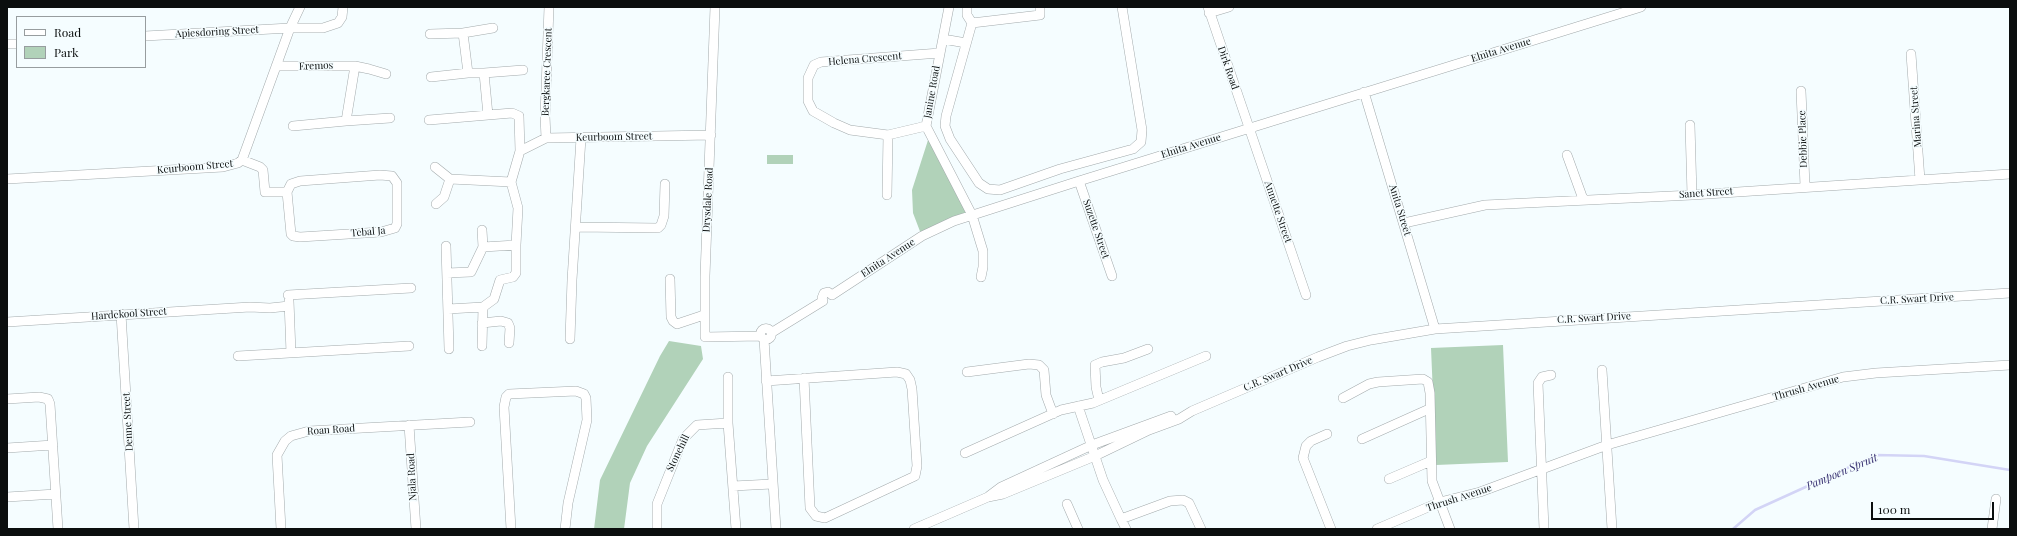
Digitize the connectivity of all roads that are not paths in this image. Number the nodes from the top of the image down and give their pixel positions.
1 (300, 7) edge
2 (343, 7) edge
3 (549, 7) edge
4 (715, 7) edge
5 (949, 7) edge
6 (967, 7) edge
7 (1040, 7) edge
8 (1122, 7) edge
9 (1229, 7) edge
10 (1641, 7) edge
11 (1209, 10) edge
12 (972, 22) junction
13 (290, 28) junction
14 (493, 28) dead end
15 (463, 33) junction
16 (430, 34) dead end
17 (146, 36) edge
18 (943, 39) junction
19 (966, 43) junction
20 (940, 53) junction
21 (1911, 54) dead end
22 (276, 66) junction
23 (355, 66) junction
24 (523, 70) dead end
25 (468, 73) junction
26 (484, 73) junction
27 (386, 74) dead end
28 (431, 77) dead end
29 (1801, 91) dead end
30 (1364, 92) junction
31 (488, 115) junction
32 (390, 118) dead end
33 (429, 120) dead end
34 (346, 121) junction
35 (1690, 124) dead end
36 (293, 126) dead end
37 (926, 126) junction
38 (1250, 128) junction
39 (712, 135) junction
40 (888, 135) junction
41 (546, 138) junction
42 (582, 138) junction
43 (520, 151) junction
44 (1567, 155) dead end
45 (242, 160) junction
46 (435, 167) dead end
47 (2010, 174) edge
48 (7, 179) edge
49 (450, 179) junction
50 (1920, 180) junction
51 (1079, 181) junction
52 (511, 182) junction
53 (665, 184) dead end
54 (1805, 186) junction
55 (287, 192) junction
56 (887, 195) dead end
57 (1692, 195) junction
58 (1582, 199) junction
59 (436, 204) dead end
60 (972, 215) junction
61 (1404, 223) junction
62 (577, 227) junction
63 (482, 230) dead end
64 (516, 245) junction
65 (446, 246) dead end
66 (483, 247) junction
67 (447, 273) junction
68 (1112, 276) dead end
69 (981, 277) dead end
70 (670, 278) dead end
71 (411, 288) dead end
72 (2010, 293) edge
73 (1306, 295) dead end
74 (289, 306) junction
75 (483, 307) junction
76 (448, 308) junction
77 (121, 314) junction
78 (704, 315) junction
79 (7, 322) edge
80 (482, 323) junction
81 (1435, 329) junction
82 (765, 336) junction
83 (570, 340) dead end
84 (510, 343) dead end
85 (409, 346) dead end
86 (482, 346) dead end
87 (449, 349) dead end
88 (1148, 349) dead end
89 (291, 353) junction
90 (238, 356) dead end
91 (1206, 356) dead end
92 (2010, 365) edge
93 (1602, 370) dead end
94 (967, 372) dead end
95 (1550, 376) dead end
96 (728, 377) dead end
97 (804, 378) junction
98 (766, 381) junction
99 (1343, 398) dead end
100 (7, 399) edge
101 (1099, 400) junction
102 (1078, 406) junction
103 (1429, 409) junction
104 (1192, 410) junction
105 (1053, 414) junction
106 (470, 422) dead end
107 (728, 423) junction
108 (409, 425) junction
109 (1327, 434) dead end
110 (1362, 439) dead end
111 (53, 445) junction
112 (1092, 445) junction
113 (1607, 445) junction
114 (7, 448) edge
115 (965, 453) dead end
116 (1095, 456) junction
117 (1431, 461) junction
118 (1543, 470) junction
119 (1389, 479) dead end
120 (772, 484) junction
121 (733, 486) junction
122 (56, 494) junction
123 (7, 497) edge
124 (988, 497) junction
125 (1996, 499) dead end
126 (1440, 502) junction
127 (1067, 504) dead end
128 (1121, 519) junction
129 (58, 529) edge
130 (134, 529) edge
131 (282, 529) edge
132 (416, 529) edge
133 (511, 529) edge
134 (565, 529) edge
135 (657, 529) edge
136 (736, 529) edge
137 (776, 529) edge
138 (914, 529) edge
139 (1078, 529) edge
140 (1126, 529) edge
141 (1201, 529) edge
142 (1331, 529) edge
143 (1377, 529) edge
144 (1450, 529) edge
145 (1544, 529) edge
146 (1612, 529) edge
147 (1992, 529) edge

1 - 13 street, Keurboom Street
2 - 13 street, Apiesdoring Street
3 - 41 street, Bergkaree Crescent
4 - 39 street, Drysdale Road
5 - 18 street, Janine Road
6 - 12 street
7 - 12 street
8 - 19 street
9 - 11 street
10 - 30 street, Elnita Avenue
11 - 38 street, Dirk Road
12 - 19 street
13 - 17 street, Apiesdoring Street
13 - 22 street, Keurboom Street
14 - 15 street
15 - 16 street
15 - 25 street
18 - 19 street
18 - 20 street, Janine Road
20 - 37 street, Janine Road
20 - 40 street, Helena Crescent
21 - 50 street, Marina Street
22 - 23 street, Eremos
22 - 45 street, Keurboom Street
23 - 27 street, Eremos
23 - 34 street
24 - 26 street
25 - 26 street
25 - 28 street
26 - 31 street
29 - 54 street, Debbie Place
30 - 38 street, Elnita Avenue
30 - 61 street, Anita Street
31 - 33 street
31 - 43 street
32 - 34 street
34 - 36 street
35 - 57 street
37 - 40 street, Helena Crescent
37 - 60 street, Janine Road
38 - 51 street, Elnita Avenue
38 - 73 street, Annette Street
39 - 42 street, Keurboom Street
39 - 78 street, Drysdale Road
40 - 56 street
41 - 42 street, Keurboom Street
41 - 43 street, Keurboom Street
42 - 62 street
43 - 52 street
44 - 58 street
45 - 48 street, Keurboom Street
45 - 55 street
46 - 49 street
47 - 50 street, Sanet Street
49 - 52 street
49 - 59 street
50 - 54 street, Sanet Street
51 - 60 street, Elnita Avenue
51 - 68 street, Suzette Street
52 - 64 street
53 - 62 street
54 - 57 street, Sanet Street
55 - 55 street, Tebal Ja
57 - 58 street, Sanet Street
58 - 61 street, Sanet Street
60 - 69 street, Janine Road
60 - 82 street, Elnita Avenue
61 - 81 street, Anita Street
62 - 83 street
63 - 66 street
64 - 66 street
64 - 75 street
65 - 67 street
66 - 67 street
67 - 76 street
70 - 78 street
71 - 74 street
72 - 81 street, C.R. Swart Drive
74 - 77 street, Hardekool Street
74 - 89 street
75 - 76 street
75 - 80 street
76 - 87 street
77 - 79 street, Hardekool Street
77 - 130 street, Denne Street
78 - 82 street, Drysdale Road
80 - 84 street
80 - 86 street
81 - 104 street, C.R. Swart Drive
82 - 98 street
85 - 89 street
88 - 101 street
89 - 90 street
91 - 101 street
92 - 113 street, Thrush Avenue
93 - 113 street
94 - 105 street
95 - 118 street
96 - 107 street
97 - 97 street
97 - 98 street
98 - 120 street
99 - 103 street
100 - 111 street
101 - 102 street
102 - 105 street
102 - 112 street
103 - 110 street
103 - 117 street
104 - 112 street, C.R. Swart Drive
104 - 116 street, C.R. Swart Drive
105 - 115 street
106 - 108 street, Roan Road
107 - 121 street
107 - 135 street, Stonehill
108 - 131 street, Roan Road
108 - 132 street, Njala Road
109 - 142 street
111 - 114 street
111 - 122 street
112 - 116 street
112 - 124 street, C.R. Swart Drive
113 - 118 street, Thrush Avenue
113 - 146 street
116 - 124 street, C.R. Swart Drive
116 - 128 street
117 - 119 street
117 - 126 street
118 - 126 street, Thrush Avenue
118 - 145 street
120 - 121 street
120 - 137 street
121 - 136 street
122 - 123 street
122 - 129 street
124 - 138 street, C.R. Swart Drive
125 - 147 street
126 - 143 street, Thrush Avenue
126 - 144 street
127 - 139 street
128 - 140 street
128 - 141 street
133 - 134 street

